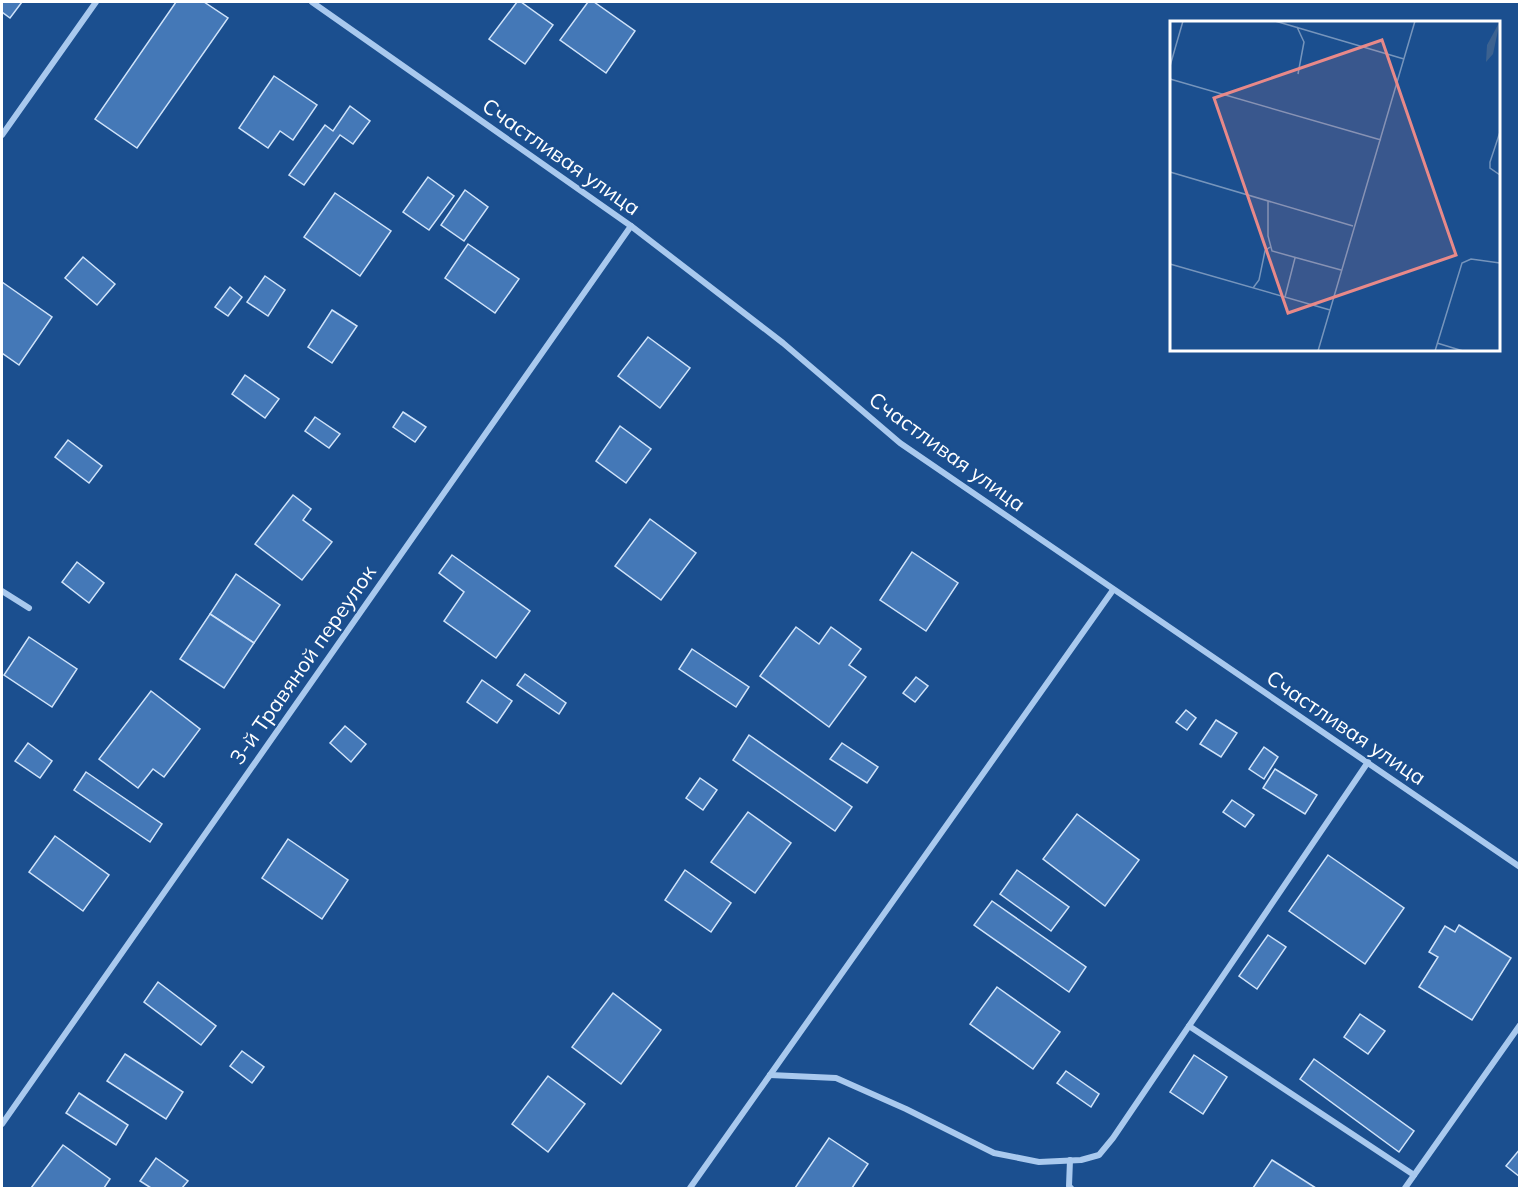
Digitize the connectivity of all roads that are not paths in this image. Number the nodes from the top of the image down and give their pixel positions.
1 (96, 2) edge
2 (312, 2) edge
3 (2, 135) edge
4 (631, 226) junction
5 (1113, 590) junction
6 (2, 591) edge
7 (29, 608) dead end
8 (1368, 762) junction
9 (1520, 867) edge
10 (1520, 1025) edge
11 (1189, 1026) junction
12 (770, 1075) junction
13 (2, 1124) edge
14 (1070, 1160) junction
15 (1414, 1175) junction
16 (690, 1188) edge
17 (1071, 1188) edge
18 (1405, 1188) edge

1 - 3 street
2 - 4 street, Счастливая улица
4 - 5 street, Счастливая улица
4 - 13 street, 3-й Травяной переулок
5 - 8 street, Счастливая улица
5 - 12 street
6 - 7 street
8 - 9 street, Счастливая улица
8 - 11 street
10 - 15 street
11 - 14 street
11 - 15 street
12 - 14 street
12 - 16 street
14 - 17 street
15 - 18 street

